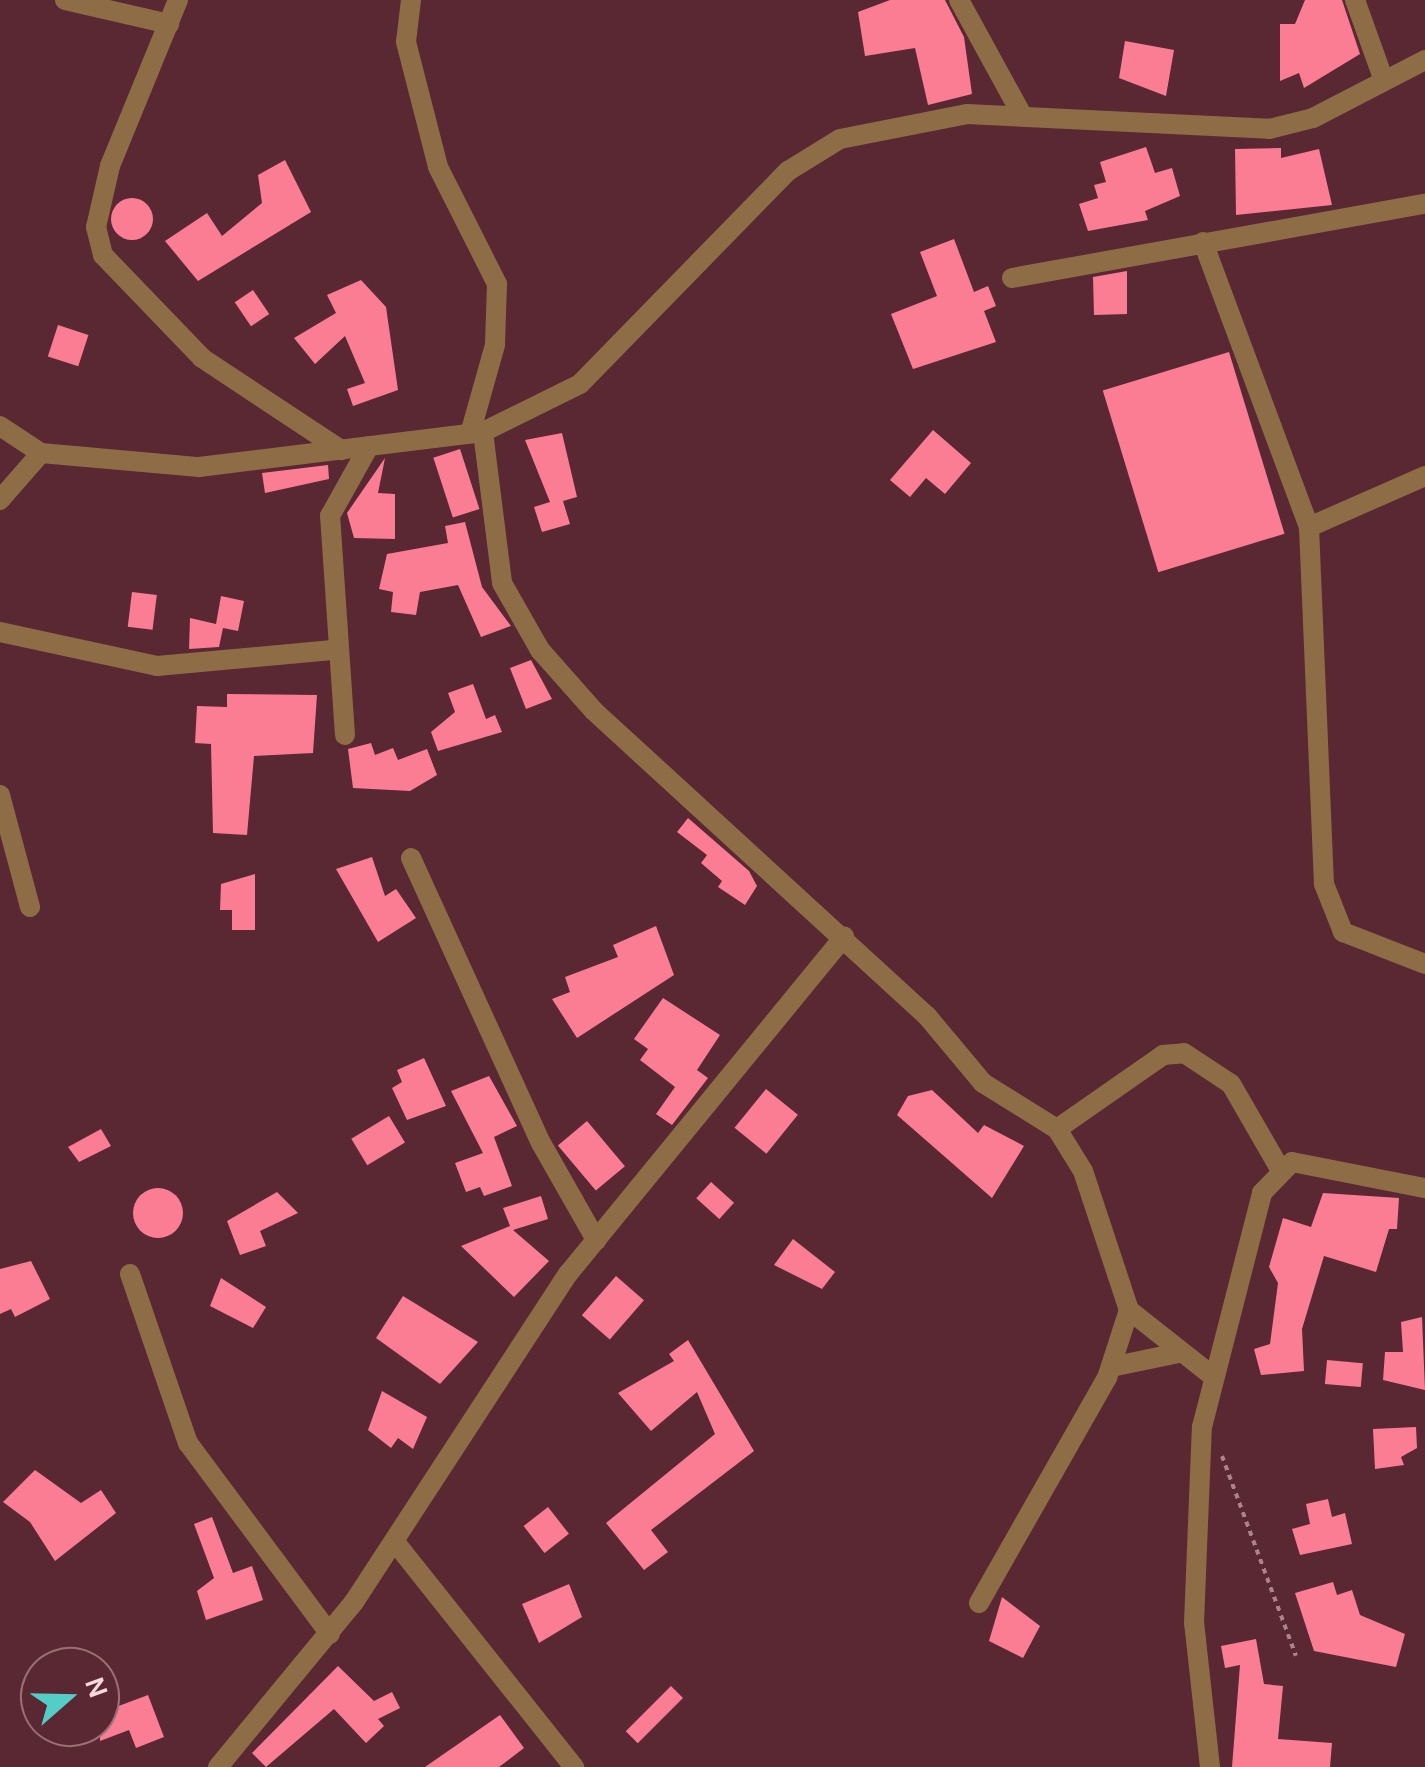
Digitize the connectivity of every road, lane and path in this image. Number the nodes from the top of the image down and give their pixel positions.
1 (65, 0) edge
2 (178, 0) edge
3 (412, 0) edge
4 (958, 0) edge
5 (1355, 0) edge
6 (169, 24) junction
7 (1425, 60) edge
8 (1384, 81) junction
9 (1022, 116) junction
10 (1425, 204) edge
11 (1202, 242) junction
12 (1012, 278) dead end
13 (0, 426) edge
14 (476, 433) junction
15 (369, 446) junction
16 (341, 450) junction
17 (41, 453) junction
18 (1425, 476) edge
19 (0, 500) edge
20 (1310, 527) junction
21 (0, 632) edge
22 (332, 650) junction
23 (345, 735) dead end
24 (0, 796) edge
25 (410, 858) dead end
26 (30, 906) dead end
27 (844, 937) junction
28 (1425, 964) edge
29 (1058, 1130) junction
30 (1279, 1167) junction
31 (1425, 1188) edge
32 (596, 1240) junction
33 (130, 1274) dead end
34 (1129, 1310) junction
35 (1178, 1353) junction
36 (1112, 1366) junction
37 (1210, 1374) junction
38 (1202, 1428) junction
39 (395, 1542) junction
40 (979, 1603) dead end
41 (330, 1634) junction
42 (1296, 1656) dead end
43 (218, 1767) edge
44 (574, 1767) edge
45 (1210, 1767) edge

1 - 6 street
2 - 6 street
3 - 14 street
4 - 9 street
5 - 8 street
6 - 16 street
7 - 8 street
8 - 9 street
9 - 14 street
10 - 11 street
11 - 12 street
11 - 20 street
13 - 17 street
14 - 15 street
14 - 27 street
15 - 16 street
15 - 22 street
16 - 17 street
17 - 19 street
18 - 20 street
20 - 28 street
21 - 22 street
22 - 23 street
24 - 26 street
25 - 32 street
27 - 29 street
27 - 32 street
29 - 30 street
29 - 34 street
30 - 31 street
30 - 37 street
32 - 39 street
33 - 41 street
34 - 35 street
34 - 36 street
35 - 36 street
35 - 37 street
36 - 40 street
37 - 38 street
38 - 42 path
38 - 45 street
39 - 41 street
39 - 44 street
41 - 43 street

